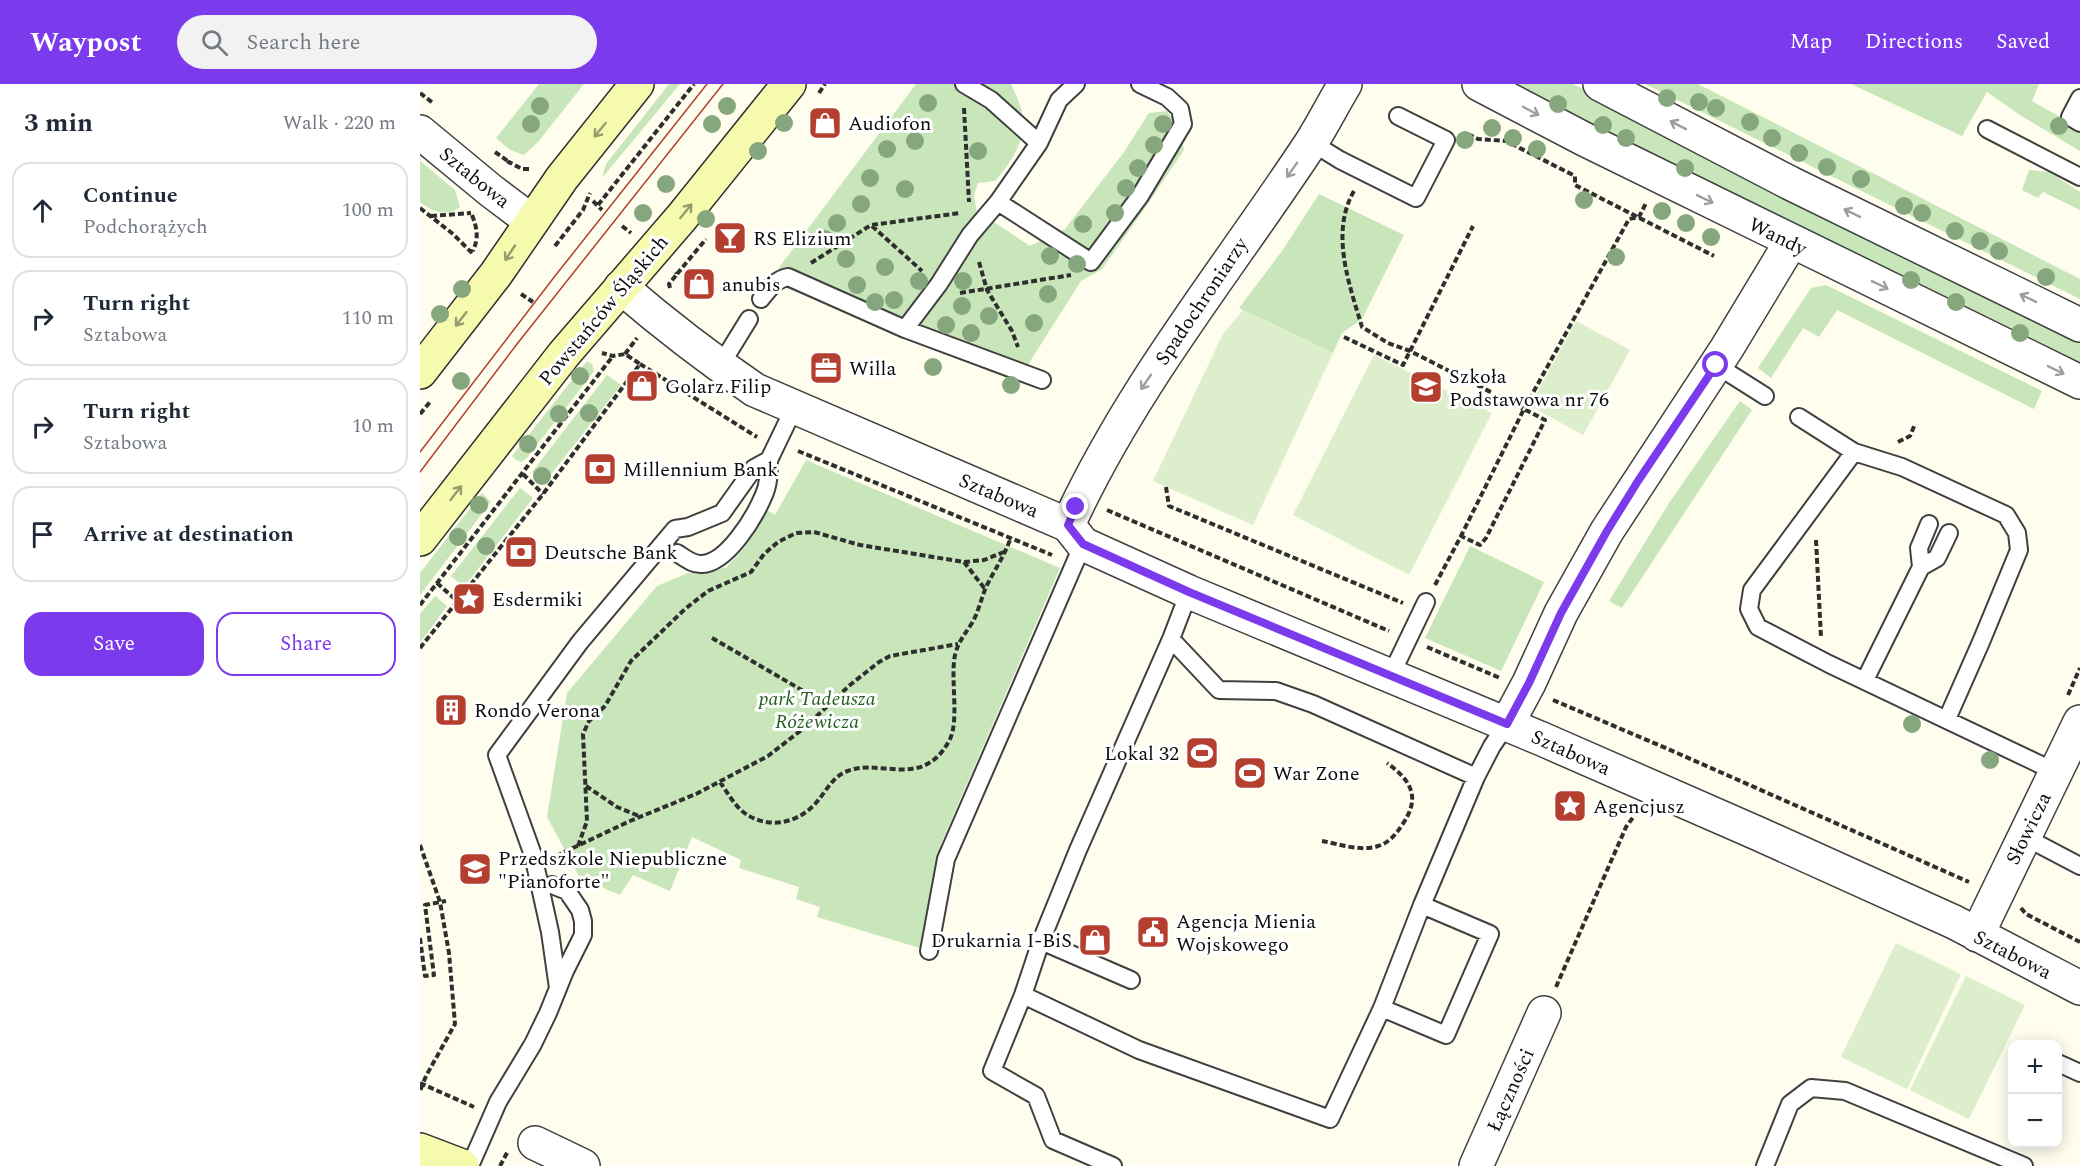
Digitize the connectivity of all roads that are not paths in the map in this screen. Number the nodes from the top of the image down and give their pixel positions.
1 (637, 84) edge
2 (789, 84) edge
3 (964, 84) edge
4 (1076, 84) edge
5 (1140, 84) edge
6 (1345, 84) edge
7 (1479, 84) edge
8 (1600, 84) edge
9 (2080, 98) edge
10 (1398, 116) dead end
11 (2080, 123) edge
12 (1987, 129) dead end
13 (420, 132) edge
14 (1311, 142) junction
15 (1039, 143) junction
16 (2080, 177) edge
17 (998, 202) junction
18 (531, 221) junction
19 (1791, 242) junction
20 (621, 287) junction
21 (761, 299) dead end
22 (749, 320) dead end
23 (2080, 325) edge
24 (905, 330) junction
25 (1716, 365) junction
26 (720, 366) junction
27 (420, 372) edge
28 (1035, 377) road end
29 (2080, 382) edge
30 (1765, 396) dead end
31 (794, 408) junction
32 (1799, 417) dead end
33 (1854, 452) junction
34 (769, 460) junction
35 (1929, 524) dead end
36 (1949, 533) dead end
37 (1076, 534) junction
38 (420, 539) edge
39 (677, 554) dead end
40 (1921, 567) junction
41 (1189, 592) junction
42 (1423, 606) road end
43 (1171, 639) junction
44 (1391, 675) junction
45 (1865, 680) junction
46 (1947, 719) junction
47 (2080, 722) edge
48 (1507, 724) junction
49 (2056, 772) junction
50 (1476, 777) junction
51 (2025, 837) junction
52 (2080, 866) edge
53 (552, 885) dead end
54 (1422, 905) junction
55 (1977, 935) junction
56 (1041, 941) junction
57 (929, 951) dead end
58 (1131, 980) dead end
59 (558, 988) junction
60 (2080, 988) edge
61 (1023, 995) junction
62 (1382, 1008) junction
63 (1544, 1013) road end
64 (2062, 1065) edge
65 (2080, 1072) edge
66 (521, 1148) road end
67 (420, 1150) edge
68 (462, 1166) edge
69 (470, 1166) edge
70 (583, 1166) edge
71 (1113, 1166) edge
72 (1476, 1166) edge
73 (1765, 1166) edge
74 (2024, 1166) edge

1 -> 18 main road
20 -> 2 main road, Powstańców Śląskich
3 - 15 lane
4 - 15 lane
5 - 17 lane
6 - 14 street, Spadochroniarzy
7 -> 19 street, Wandy
23 -> 8 street
9 - 11 lane
10 - 14 lane
12 - 16 lane
13 - 18 street, Sztabowa
14 -> 37 street, Spadochroniarzy
15 - 17 lane
17 - 24 lane
18 -> 27 main road
19 - 25 street
19 -> 29 street, Wandy
20 - 26 street, Sztabowa
38 -> 20 main road, Powstańców Śląskich
21 - 24 lane
22 - 26 lane
24 - 28 lane
25 - 30 lane
25 - 48 street
26 - 31 street, Sztabowa
31 - 34 lane
31 - 37 street, Sztabowa
32 - 33 lane
33 - 45 lane
33 - 46 lane
34 - 39 lane
34 - 59 lane
35 - 40 lane
36 - 40 lane
37 - 41 street, Sztabowa
37 - 57 lane
40 - 45 lane
41 - 43 lane
41 - 44 street, Sztabowa
42 - 44 lane
43 - 50 lane
43 - 56 lane
44 - 48 street, Sztabowa
45 - 46 lane
46 - 49 lane
47 - 49 street, Słowicza
48 - 50 lane
48 - 55 street, Sztabowa
49 - 51 street, Słowicza
50 - 54 lane
51 - 52 lane
51 - 55 street, Słowicza
53 - 59 lane
54 - 62 lane
54 - 62 lane
55 - 60 street, Sztabowa
56 - 58 lane
56 - 61 lane
59 - 69 lane
61 - 62 lane
61 - 71 lane
63 - 72 street, Łączności
64 - 65 lane
66 - 70 street
67 - 68 main road
73 - 74 lane

